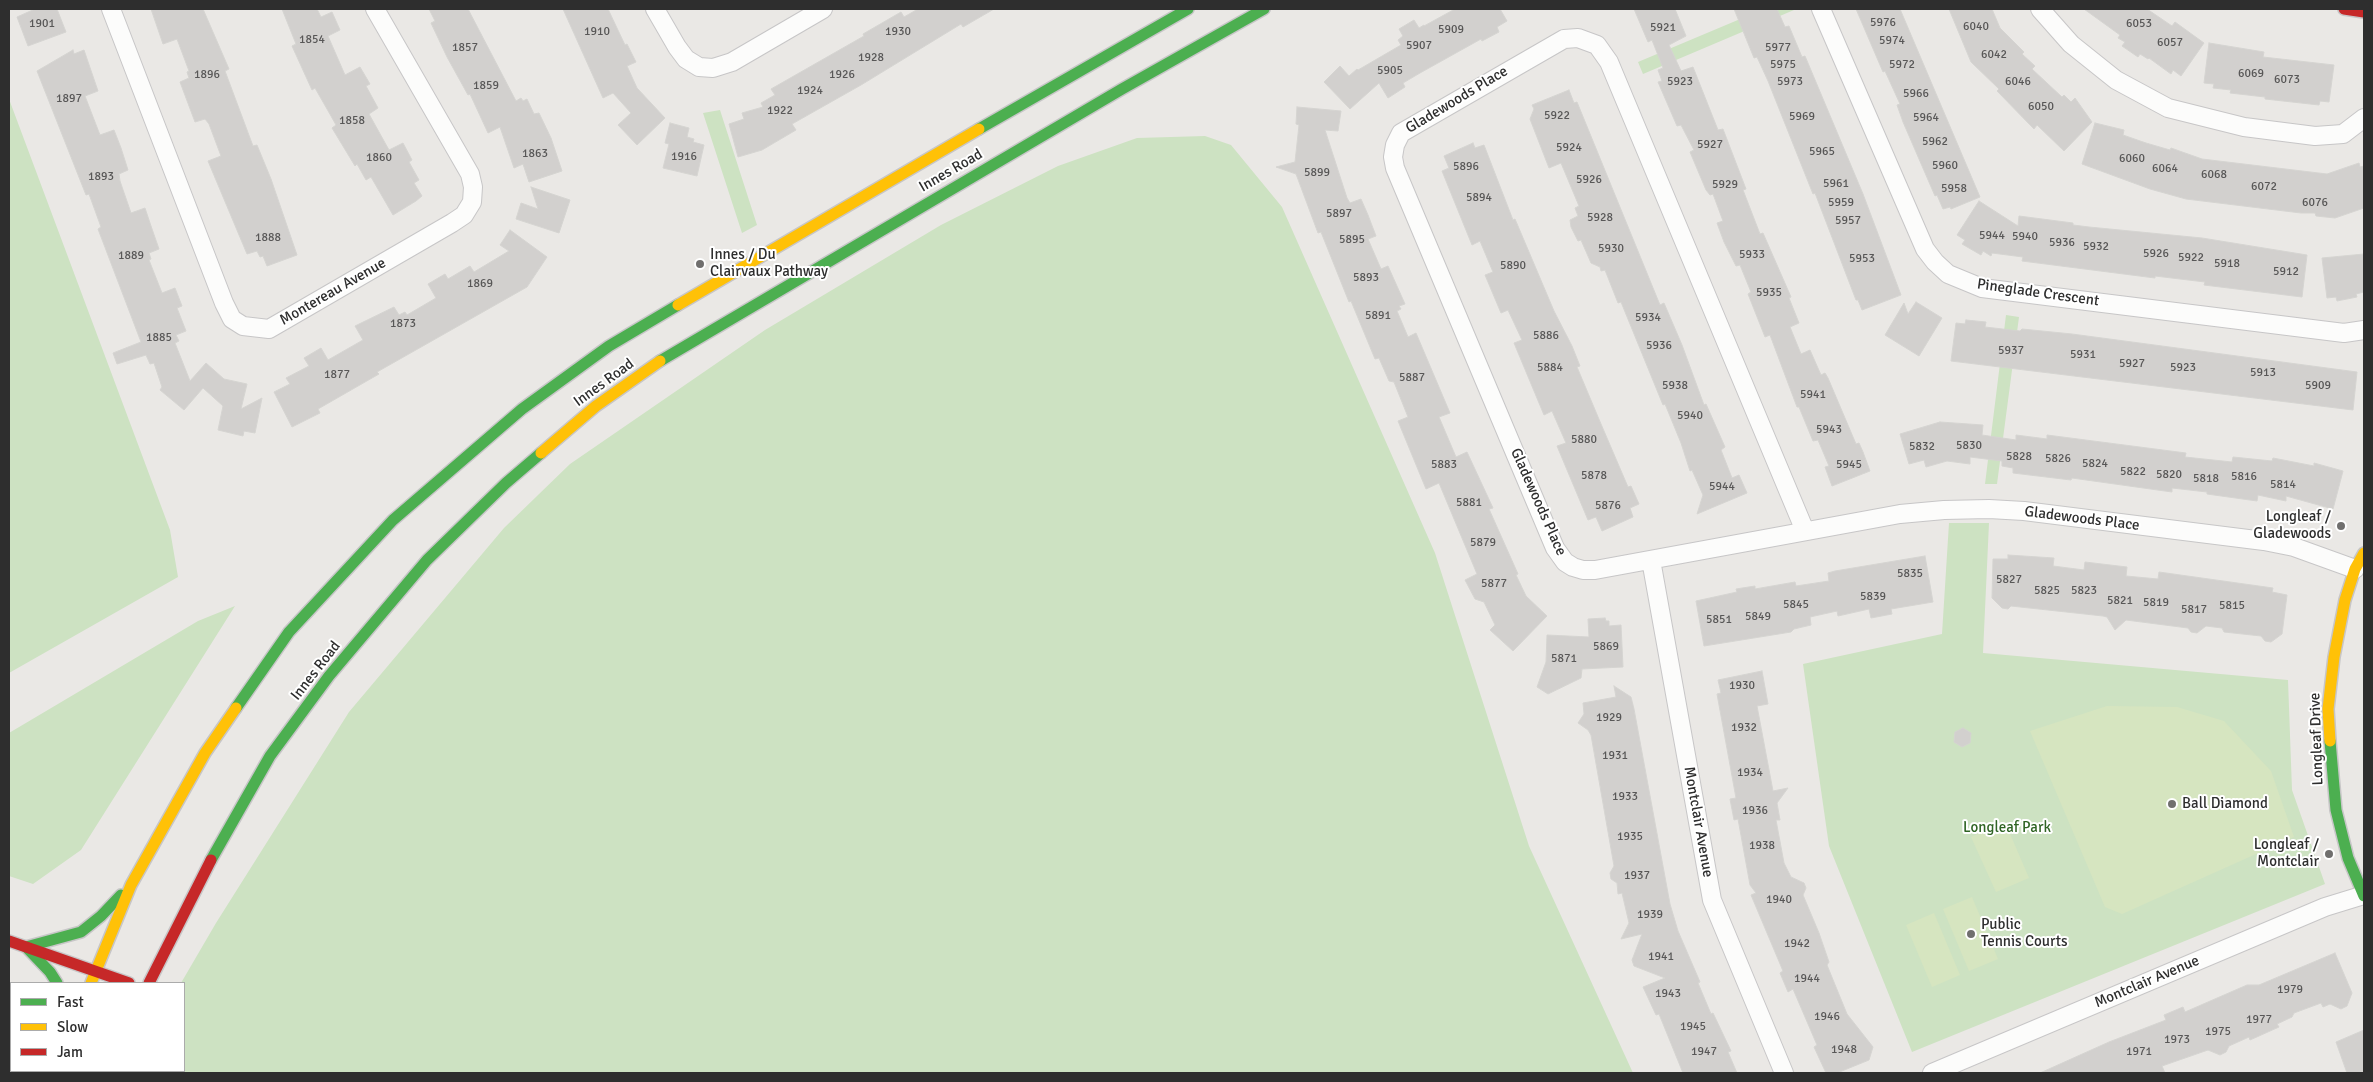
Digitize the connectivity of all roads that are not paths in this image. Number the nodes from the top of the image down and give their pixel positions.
1 (110, 9) edge
2 (376, 9) edge
3 (655, 9) edge
4 (823, 9) edge
5 (1188, 9) edge
6 (1264, 9) edge
7 (1821, 9) edge
8 (2040, 9) edge
9 (2344, 9) edge
10 (2364, 12) edge
11 (2364, 118) edge
12 (2364, 330) edge
13 (1805, 531) junction
14 (2364, 553) edge
15 (1651, 560) junction
16 (2355, 569) junction
17 (131, 884) junction
18 (2364, 896) edge
19 (9, 941) edge
20 (26, 947) junction
21 (95, 972) junction
22 (56, 982) edge
23 (91, 982) edge
24 (126, 982) edge
25 (149, 982) edge
26 (1784, 1073) edge
27 (1932, 1073) edge

1 - 2 street, Montereau Avenue
3 - 4 street
5 - 17 main road, Innes Road
6 - 25 main road, Innes Road
7 - 12 street, Pineglade Crescent
8 - 11 street
9 - 10 main road
13 - 15 street, Gladewoods Place
13 - 15 street, Gladewoods Place
13 - 16 street, Gladewoods Place
14 - 16 main road, Longleaf Drive
15 - 26 street, Montclair Avenue
16 - 18 main road, Longleaf Drive
17 - 20 main road
17 - 21 main road, Innes Road
18 - 27 street, Montclair Avenue
19 - 20 main road
20 - 21 main road
20 - 22 main road
21 - 23 main road, Innes Road
21 - 24 main road

